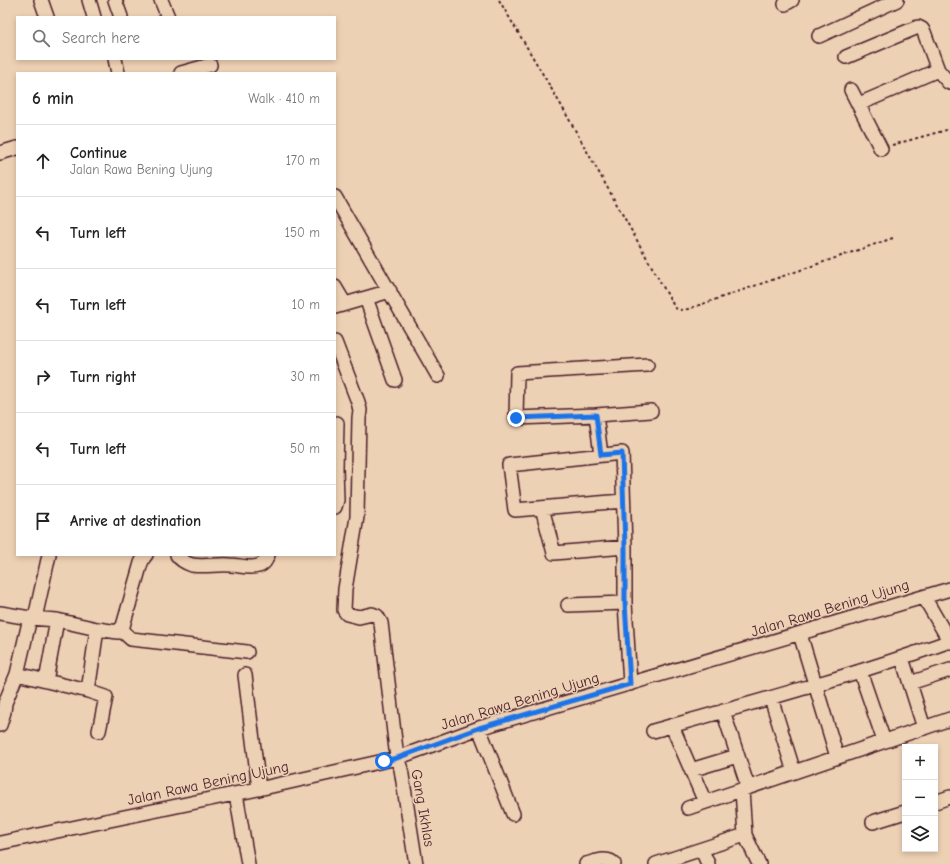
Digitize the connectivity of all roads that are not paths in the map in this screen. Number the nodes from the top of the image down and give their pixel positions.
1 (41, 0) edge
2 (89, 0) edge
3 (115, 0) edge
4 (161, 0) edge
5 (897, 0) edge
6 (47, 16) edge
7 (94, 16) edge
8 (121, 16) edge
9 (168, 16) edge
10 (818, 36) dead end
11 (846, 57) dead end
12 (210, 66) dead end
13 (938, 70) junction
14 (185, 72) edge
15 (950, 83) edge
16 (851, 90) dead end
17 (859, 104) junction
18 (16, 148) edge
19 (881, 148) road end
20 (0, 153) edge
21 (336, 199) edge
22 (336, 291) edge
23 (390, 291) junction
24 (366, 298) junction
25 (340, 306) edge
26 (336, 345) edge
27 (647, 365) dead end
28 (438, 376) dead end
29 (395, 380) dead end
30 (651, 411) dead end
31 (596, 415) junction
32 (359, 418) junction
33 (336, 423) edge
34 (601, 455) junction
35 (336, 484) edge
36 (623, 501) junction
37 (336, 504) edge
38 (542, 508) junction
39 (625, 547) junction
40 (49, 556) edge
41 (145, 556) edge
42 (178, 556) edge
43 (268, 556) edge
44 (229, 560) edge
45 (950, 589) edge
46 (924, 597) junction
47 (625, 603) junction
48 (568, 605) dead end
49 (0, 612) edge
50 (32, 618) junction
51 (57, 620) junction
52 (97, 629) junction
53 (120, 629) junction
54 (800, 634) junction
55 (950, 642) edge
56 (247, 652) dead end
57 (902, 658) junction
58 (950, 670) edge
59 (860, 671) junction
60 (17, 674) junction
61 (245, 675) dead end
62 (46, 681) junction
63 (910, 683) junction
64 (630, 684) junction
65 (815, 685) junction
66 (88, 691) junction
67 (771, 698) junction
68 (2, 704) edge
69 (723, 711) junction
70 (950, 719) edge
71 (0, 725) edge
72 (672, 726) junction
73 (479, 728) junction
74 (924, 728) junction
75 (99, 731) dead end
76 (653, 731) dead end
77 (884, 741) junction
78 (738, 756) junction
79 (838, 757) junction
80 (397, 758) junction
81 (690, 770) junction
82 (794, 772) junction
83 (259, 789) junction
84 (745, 789) junction
85 (236, 794) junction
86 (950, 797) edge
87 (938, 801) edge
88 (705, 802) junction
89 (688, 808) dead end
90 (902, 813) edge
91 (513, 814) dead end
92 (873, 822) dead end
93 (745, 835) junction
94 (0, 843) edge
95 (702, 850) junction
96 (248, 864) edge
97 (416, 864) edge
98 (586, 864) edge
99 (614, 864) edge
100 (658, 864) edge
101 (708, 864) edge
102 (759, 864) edge

1 - 6 street
2 - 7 street
3 - 8 street
4 - 9 street
5 - 10 street
11 - 13 street
12 - 14 street
13 - 15 street
13 - 17 street
16 - 17 street
17 - 19 street
18 - 20 street
21 - 23 street
22 - 25 street
23 - 24 street
23 - 28 street
24 - 25 street
24 - 29 street
26 - 32 street
27 - 31 street
30 - 31 street
31 - 34 street
32 - 33 street
32 - 80 street, Gang Ikhlas
34 - 36 street
34 - 38 street
35 - 37 street
36 - 38 street
36 - 39 street
38 - 39 street
39 - 47 street
40 - 50 street
41 - 53 street
42 - 44 street
43 - 44 street
45 - 46 street, Jalan Rawa Bening Ujung
46 - 54 street, Jalan Rawa Bening Ujung
46 - 55 street
47 - 48 street
47 - 64 street
49 - 50 street
50 - 51 street
50 - 60 street
51 - 52 street
51 - 62 street
52 - 53 street
52 - 66 street
53 - 56 street
54 - 64 street, Jalan Rawa Bening Ujung
54 - 65 street
55 - 57 street
57 - 59 street
57 - 63 street
58 - 63 street
59 - 65 street
59 - 77 street
60 - 62 street
60 - 68 street
61 - 83 street
62 - 66 street
63 - 74 street
64 - 73 street, Jalan Rawa Bening Ujung
65 - 67 street
65 - 79 street
66 - 75 street
67 - 69 street
67 - 82 street
68 - 71 street
69 - 72 street
69 - 78 street
70 - 74 street
72 - 76 street
72 - 81 street
73 - 80 street, Jalan Rawa Bening Ujung
73 - 91 street
74 - 77 street
77 - 79 street
78 - 81 street
78 - 84 street
79 - 82 street
80 - 83 street, Jalan Rawa Bening Ujung
80 - 97 street, Gang Ikhlas
81 - 88 street
82 - 84 street
83 - 85 street, Jalan Rawa Bening Ujung
84 - 88 street
84 - 93 street
85 - 94 street, Jalan Rawa Bening Ujung
85 - 96 street
86 - 87 street
88 - 89 street
90 - 92 street
93 - 95 street
93 - 102 street
95 - 100 street
95 - 101 street
98 - 99 street

